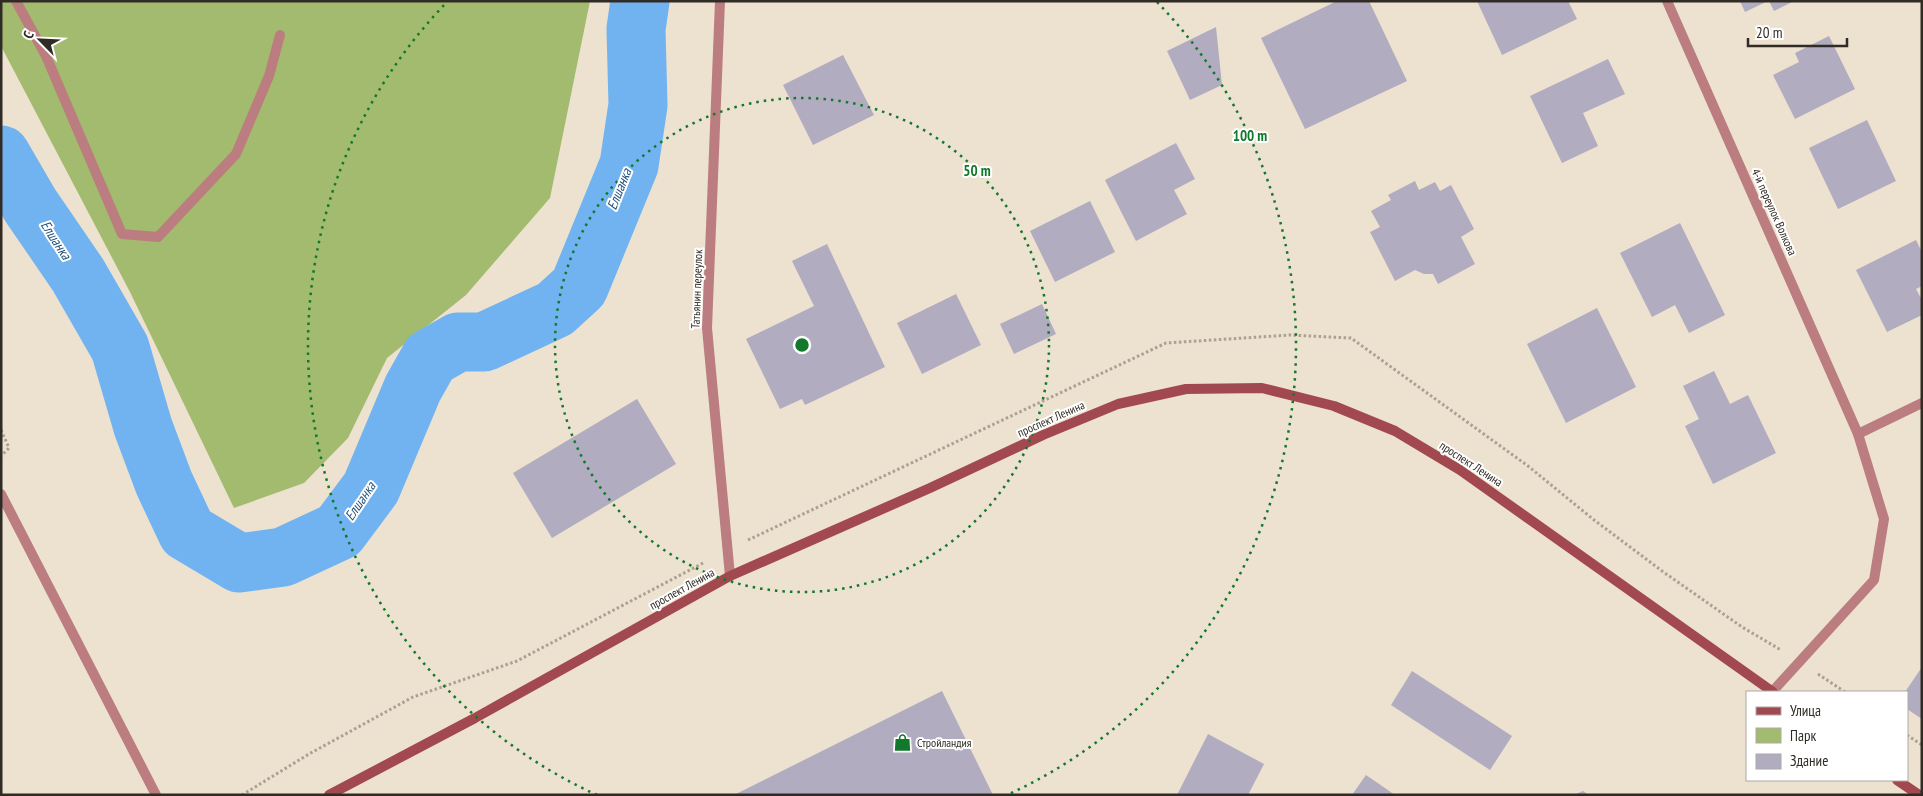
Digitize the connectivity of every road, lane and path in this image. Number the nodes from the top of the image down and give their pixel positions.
1 (16, 1) edge
2 (720, 1) edge
3 (1667, 1) edge
4 (280, 35) dead end
5 (1922, 403) edge
6 (1, 430) edge
7 (1858, 434) junction
8 (1, 456) edge
9 (1, 494) edge
10 (728, 550) junction
11 (730, 576) junction
12 (1800, 662) junction
13 (1771, 691) edge
14 (1773, 691) edge
15 (1843, 691) edge
16 (1908, 736) edge
17 (1922, 745) edge
18 (1898, 781) edge
19 (156, 795) edge
20 (242, 795) edge
21 (329, 795) edge
22 (1919, 795) edge

1 - 4 street
2 - 10 street, Татьянин переулок
3 - 7 street, 4-й переулок Волкова
5 - 7 street
6 - 8 path
7 - 12 street, 4-й переулок Волкова
9 - 19 street
10 - 11 street, Татьянин переулок
10 - 12 path
10 - 20 path
11 - 13 street, проспект Ленина
11 - 21 street, проспект Ленина
12 - 14 street, 4-й переулок Волкова
12 - 15 path
16 - 17 path
18 - 22 street

